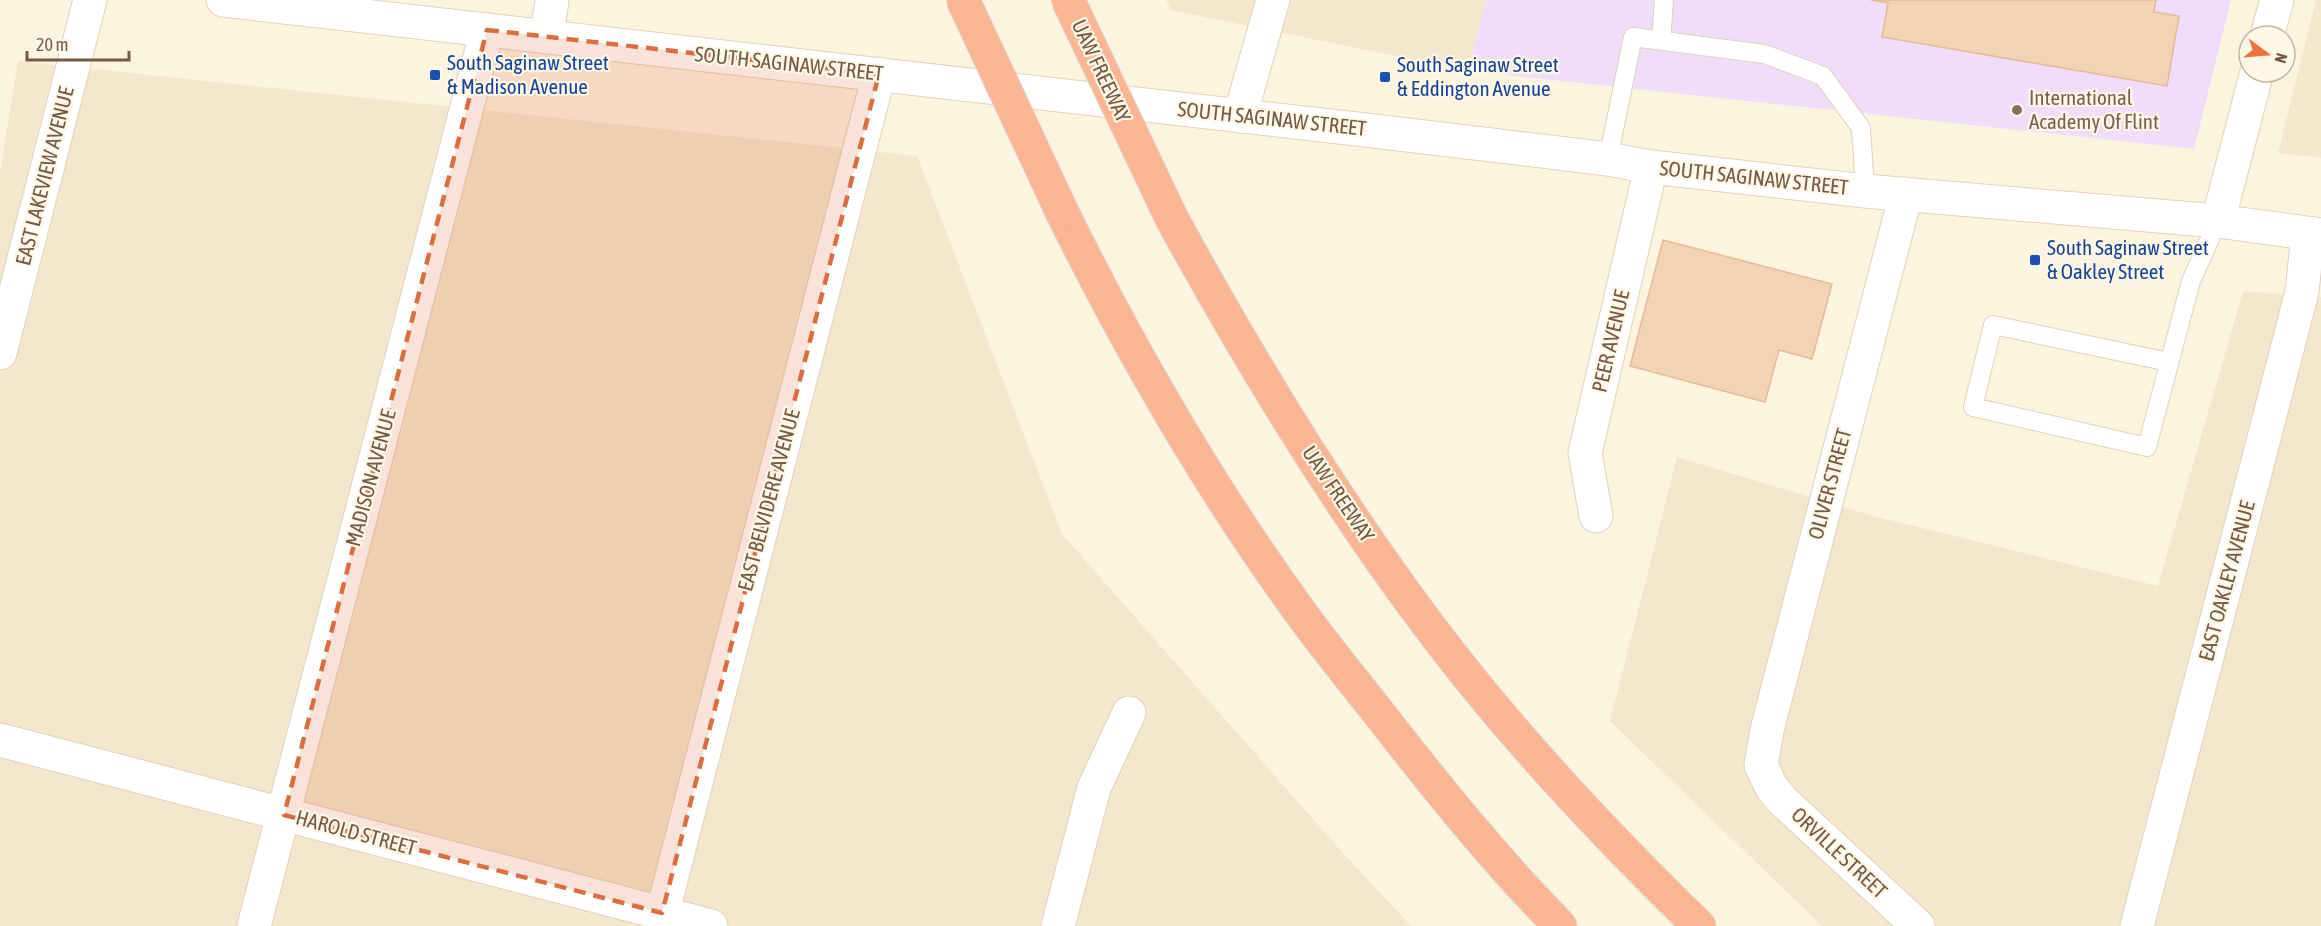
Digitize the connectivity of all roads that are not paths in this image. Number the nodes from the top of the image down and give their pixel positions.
1 (90, 0) edge
2 (223, 0) edge
3 (552, 0) edge
4 (963, 0) edge
5 (1068, 0) edge
6 (1273, 0) edge
7 (1664, 0) edge
8 (2277, 0) edge
9 (2270, 24) edge
10 (487, 30) junction
11 (547, 37) junction
12 (1661, 41) junction
13 (879, 74) junction
14 (2255, 84) edge
15 (1240, 117) junction
16 (1608, 159) junction
17 (1651, 167) junction
18 (1865, 191) junction
19 (1905, 194) junction
20 (2218, 221) junction
21 (2314, 234) edge
22 (0, 352) edge
23 (2169, 362) junction
24 (1596, 516) dead end
25 (1129, 713) dead end
26 (0, 740) edge
27 (1764, 775) joint
28 (284, 815) junction
29 (660, 919) edge
30 (255, 926) edge
31 (711, 926) edge
32 (1058, 926) edge
33 (1560, 926) edge
34 (1699, 926) edge
35 (1918, 926) edge
36 (2137, 926) edge

1 - 22 street, EAST LAKEVIEW AVENUE
2 - 10 street, SOUTH SAGINAW STREET
3 - 11 street
4 - 33 highway, bridge
5 - 34 highway, UAW FREEWAY, bridge
6 - 15 street
7 - 12 lane
8 - 9 street
10 - 11 street, SOUTH SAGINAW STREET
10 - 28 street, MADISON AVENUE
11 - 13 street, SOUTH SAGINAW STREET
12 - 16 lane
12 - 18 lane
13 - 15 street, SOUTH SAGINAW STREET
13 - 29 street, EAST BELVIDERE AVENUE
14 - 20 street
15 - 16 street, SOUTH SAGINAW STREET
16 - 17 street, SOUTH SAGINAW STREET
17 - 18 street, SOUTH SAGINAW STREET
17 - 24 street, PEER AVENUE
18 - 19 street, SOUTH SAGINAW STREET
19 - 20 street, SOUTH SAGINAW STREET
19 - 27 street, OLIVER STREET
20 - 21 street, SOUTH SAGINAW STREET
20 - 23 lane
21 - 36 street, EAST OAKLEY AVENUE
23 - 23 lane
25 - 32 street
26 - 28 street, HAROLD STREET
27 - 35 street, ORVILLE STREET
28 - 29 street, HAROLD STREET
28 - 30 street, MADISON AVENUE
29 - 31 street, HAROLD STREET

